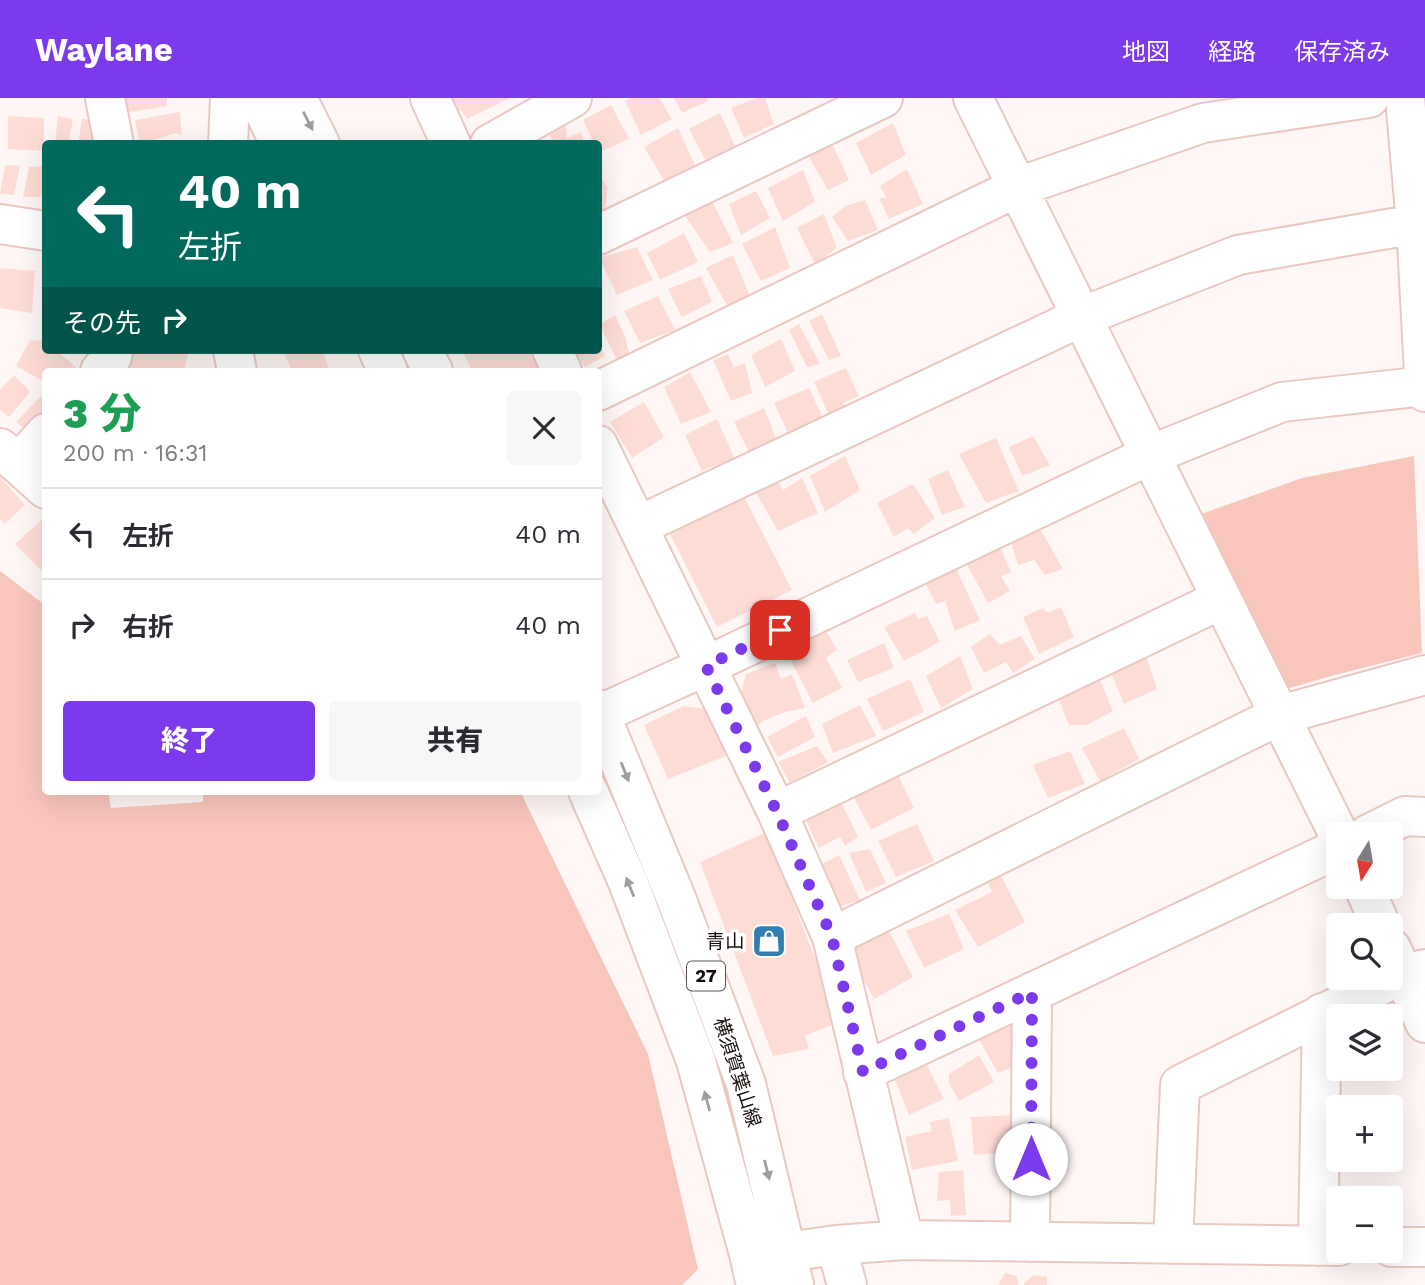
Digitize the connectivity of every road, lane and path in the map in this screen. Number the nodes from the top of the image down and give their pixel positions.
1 (105, 98) edge
2 (230, 98) edge
3 (258, 98) edge
4 (297, 98) edge
5 (430, 98) edge
6 (572, 98) edge
7 (883, 98) edge
8 (974, 98) edge
9 (1369, 98) edge
10 (1405, 98) edge
11 (113, 140) edge
12 (228, 140) edge
13 (277, 140) edge
14 (318, 140) edge
15 (449, 140) edge
16 (497, 140) edge
17 (1018, 187) junction
18 (0, 224) edge
19 (1420, 224) edge
20 (42, 230) edge
21 (602, 233) edge
22 (1081, 317) junction
23 (112, 354) edge
24 (103, 368) edge
25 (1425, 386) edge
26 (602, 389) edge
27 (1425, 392) edge
28 (42, 438) edge
29 (602, 453) edge
30 (1150, 455) junction
31 (21, 467) edge
32 (638, 526) junction
33 (1222, 599) junction
34 (706, 666) junction
35 (1425, 675) edge
36 (602, 712) edge
37 (1280, 715) junction
38 (602, 720) edge
39 (590, 795) edge
40 (777, 812) junction
41 (1425, 817) edge
42 (1333, 822) edge
43 (1393, 822) edge
44 (1326, 854) edge
45 (832, 937) junction
46 (1406, 964) edge
47 (1032, 992) junction
48 (1322, 1013) junction
49 (1425, 1023) edge
50 (863, 1072) junction
51 (1326, 1186) edge
52 (904, 1240) junction
53 (1030, 1242) junction
54 (1173, 1244) junction
55 (836, 1245) junction
56 (1326, 1246) edge
57 (1403, 1247) edge
58 (1425, 1247) edge
59 (790, 1268) edge
60 (756, 1285) edge
61 (847, 1285) edge

1 - 11 street
2 - 12 street
3 - 13 street
4 -> 14 street
5 - 15 street
6 - 16 street
7 - 21 street
8 - 17 street
9 - 17 street
10 - 19 street
17 - 22 street
17 - 26 street
18 - 20 street
19 - 22 street
19 - 25 street
22 - 30 street
22 - 32 street
23 - 24 street
25 - 27 street
25 - 30 street
28 - 31 street
29 - 32 street
30 - 33 street
30 - 34 street
32 - 34 street
33 - 37 street
33 - 40 street
34 - 36 street
34 - 40 street
35 - 37 street
37 - 42 street
37 - 45 street
38 -> 59 street, 横須賀葉山線 / 27
60 -> 39 street, 横須賀葉山線 / 27
40 - 45 street
41 - 43 street
44 - 47 street
45 - 50 street
46 - 48 street
46 - 49 street
47 - 50 street
47 - 53 street
48 - 51 street
48 - 54 street
50 - 52 street
52 - 53 street
52 - 55 street
53 - 54 street
54 - 56 street
55 - 59 street
55 - 61 street
57 - 58 street

